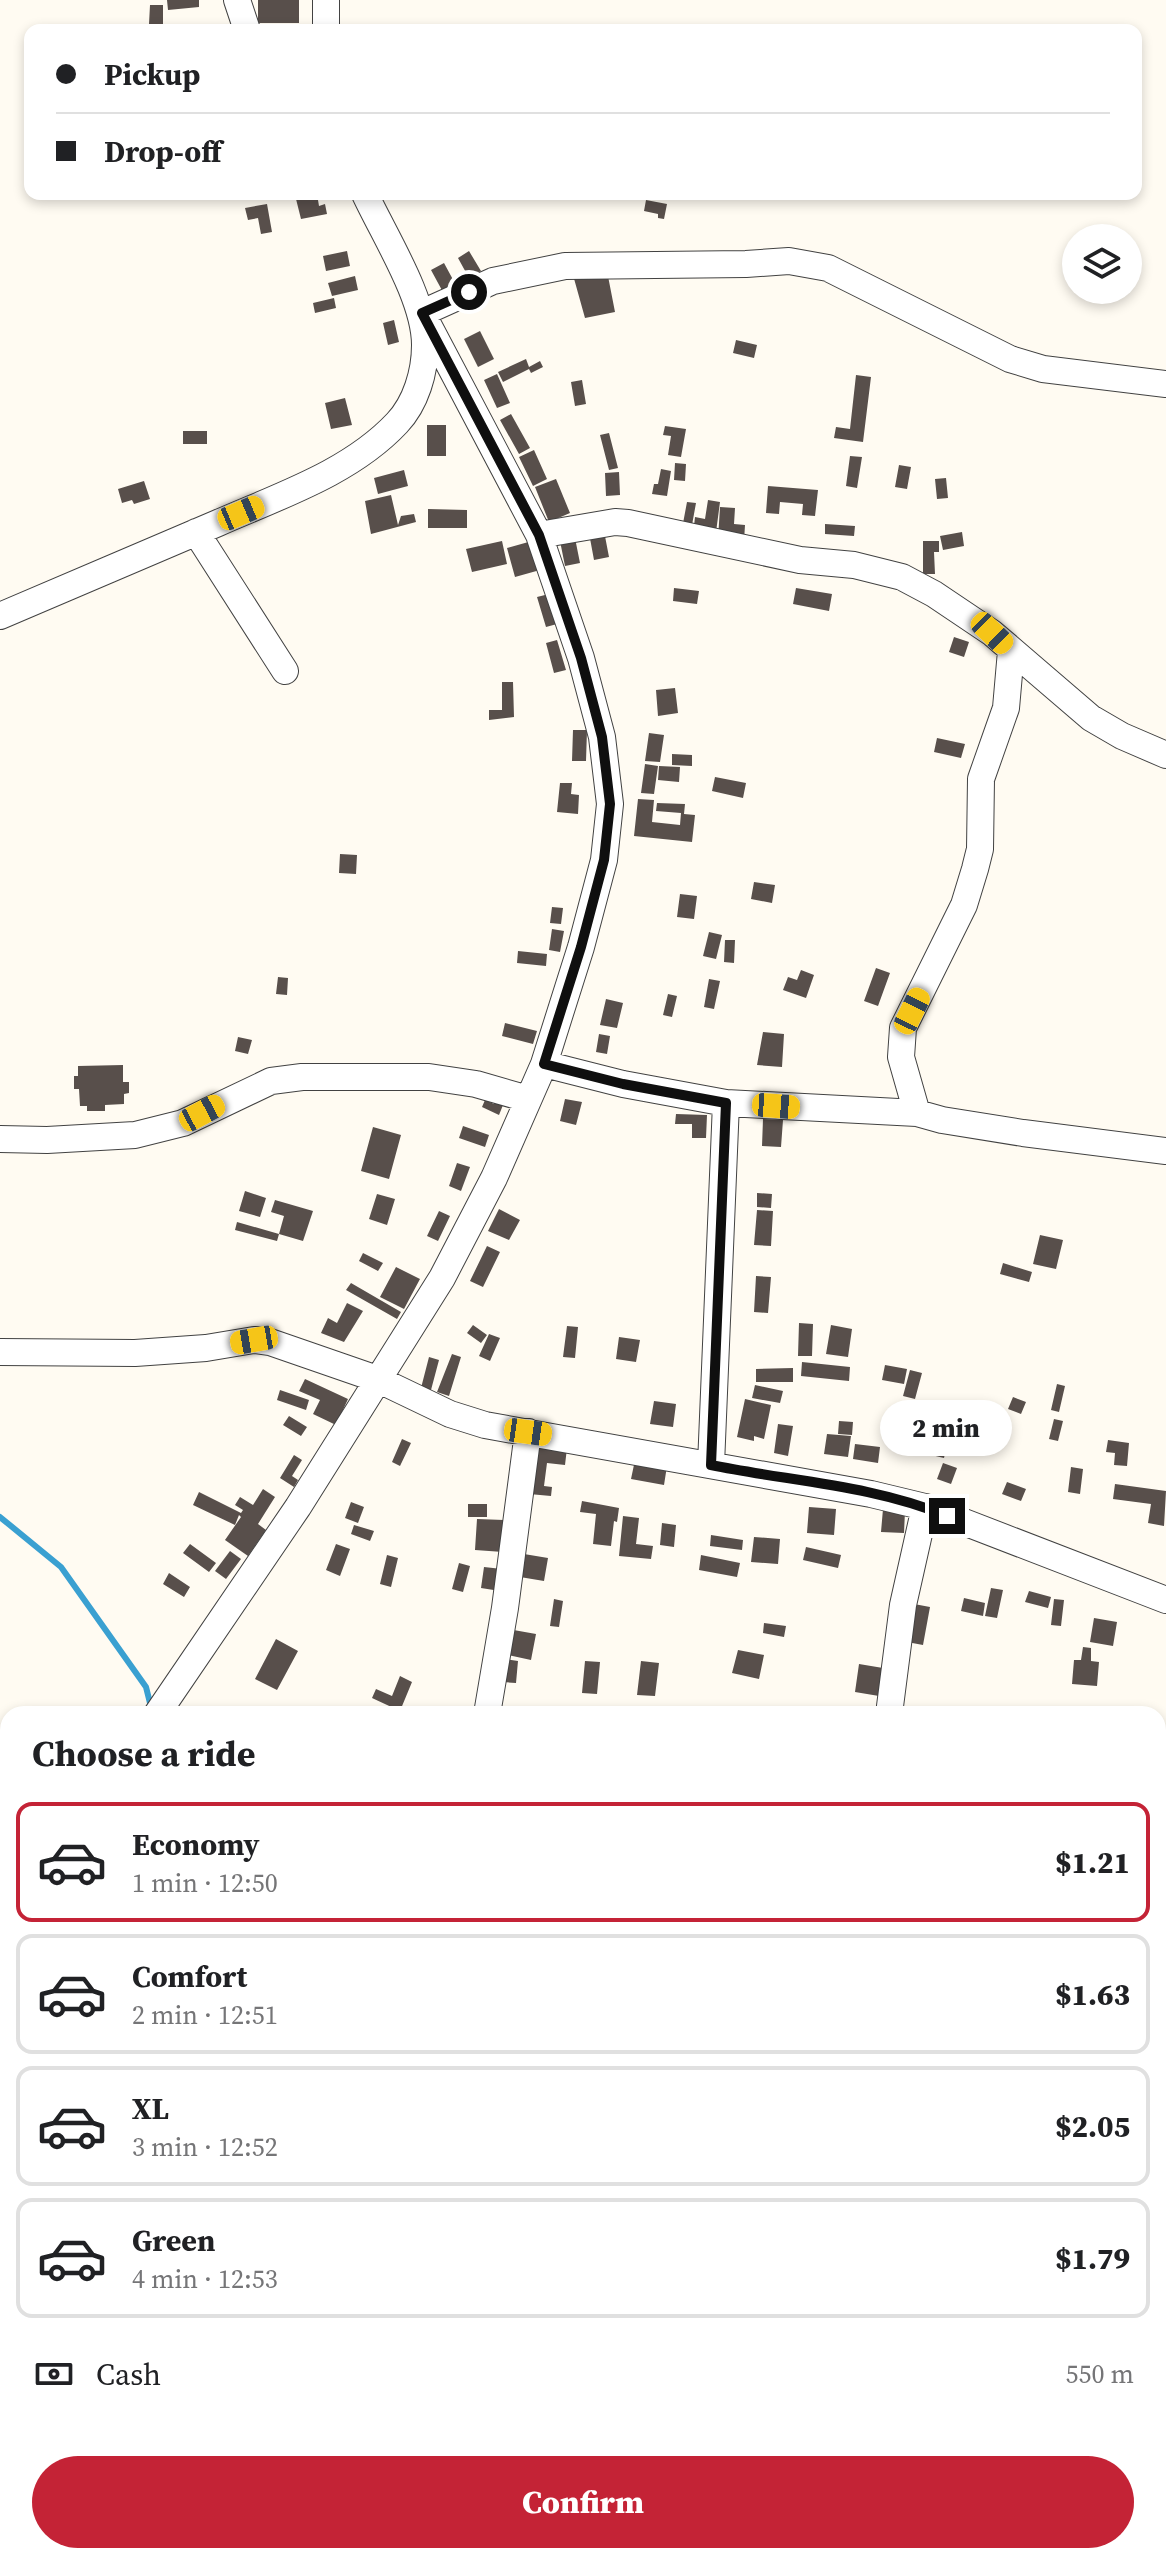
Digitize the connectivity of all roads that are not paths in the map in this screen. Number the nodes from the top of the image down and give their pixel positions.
1 (237, 0) edge
2 (326, 0) edge
3 (245, 24) edge
4 (326, 24) edge
5 (368, 200) edge
6 (422, 313) junction
7 (1166, 384) edge
8 (196, 532) junction
9 (539, 535) junction
10 (0, 616) edge
11 (1011, 651) junction
12 (285, 671) dead end
13 (1166, 755) edge
14 (544, 1064) junction
15 (528, 1099) junction
16 (726, 1103) junction
17 (917, 1113) junction
18 (0, 1139) edge
19 (1166, 1151) edge
20 (0, 1352) edge
21 (377, 1379) junction
22 (528, 1432) junction
23 (711, 1465) junction
24 (925, 1507) junction
25 (1166, 1600) edge
26 (162, 1706) edge
27 (488, 1706) edge
28 (890, 1706) edge

1 - 3 street
2 - 4 street
5 - 6 street
6 - 7 street
6 - 8 street
6 - 9 street
8 - 10 street
8 - 12 street
9 - 11 street
9 - 14 street
11 - 13 street
11 - 17 street
14 - 15 street
14 - 16 street
15 - 18 street
15 - 21 street
16 - 17 street
16 - 23 street
17 - 19 street
20 - 21 street
21 - 22 street
21 - 26 street
22 - 23 street
22 - 27 street
23 - 24 street
24 - 25 street
24 - 28 street

